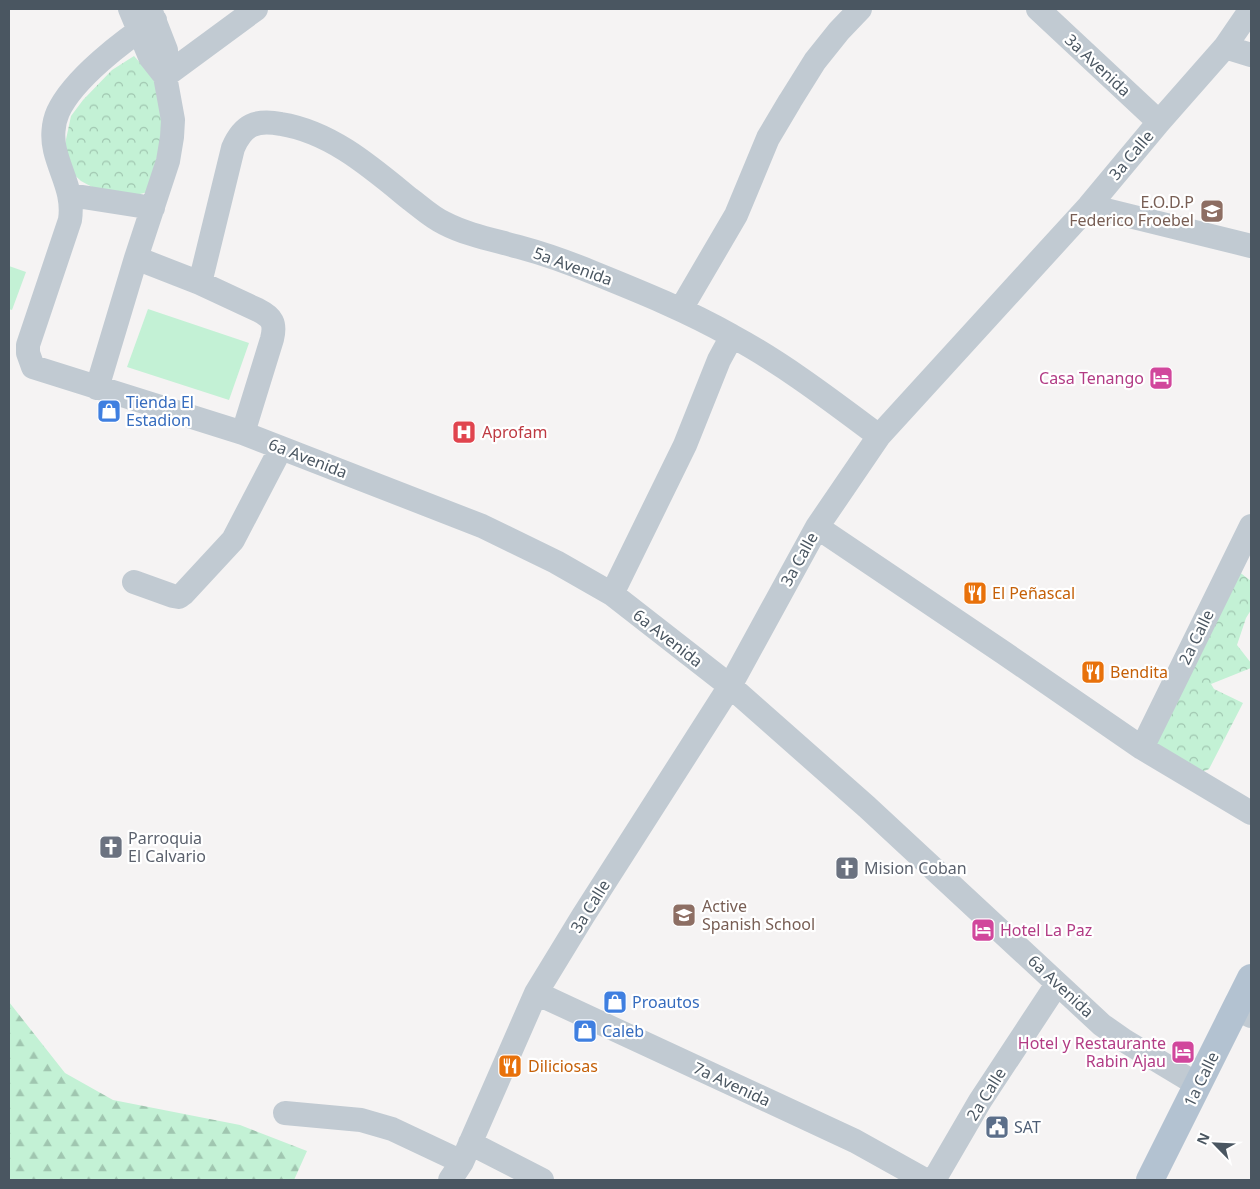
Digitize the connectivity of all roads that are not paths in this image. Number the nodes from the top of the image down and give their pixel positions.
1 (130, 9) edge
2 (256, 9) edge
3 (860, 9) edge
4 (1038, 9) edge
5 (1251, 9) edge
6 (148, 20) edge
7 (1225, 47) junction
8 (1251, 55) edge
9 (165, 76) junction
10 (1159, 122) junction
11 (70, 195) junction
12 (1089, 206) junction
13 (154, 208) junction
14 (1251, 246) edge
15 (136, 258) junction
16 (200, 283) junction
17 (681, 309) junction
18 (732, 336) junction
19 (97, 388) junction
20 (243, 433) junction
21 (879, 436) junction
22 (281, 448) junction
23 (1251, 526) edge
24 (817, 527) junction
25 (134, 582) dead end
26 (612, 594) junction
27 (730, 686) junction
28 (1142, 748) junction
29 (1251, 813) edge
30 (1251, 978) edge
31 (1057, 984) junction
32 (536, 993) junction
33 (1243, 1012) edge
34 (1198, 1085) junction
35 (285, 1113) dead end
36 (461, 1162) edge
37 (542, 1180) edge
38 (925, 1180) edge
39 (934, 1180) edge
40 (1150, 1180) edge

1 - 6 street
2 - 9 street
3 - 17 street
4 - 10 street, 3a Avenida
5 - 7 street, 3a Calle
6 - 9 street
6 - 11 street
7 - 8 street
7 - 10 street, 3a Calle
9 - 13 street
10 - 12 street, 3a Calle
11 - 13 street
11 - 19 street, 6a Avenida
12 - 14 street
12 - 21 street, 3a Calle
13 - 15 street
15 - 16 street
15 - 19 street
16 - 17 street, 5a Avenida
16 - 20 street
17 - 18 street, 5a Avenida
18 - 21 street, 5a Avenida
18 - 26 street
19 - 20 street, 6a Avenida
20 - 22 street, 6a Avenida
21 - 24 street, 3a Calle
22 - 25 street
22 - 26 street, 6a Avenida
23 - 28 street, 2a Calle
24 - 27 street, 3a Calle
24 - 28 street
26 - 27 street, 6a Avenida
27 - 31 street, 6a Avenida
27 - 32 street, 3a Calle
28 - 29 street
30 - 33 main road, 1a Calle
31 - 34 street, 6a Avenida
31 - 39 street, 2a Calle
32 - 36 street, 3a Calle
32 - 38 street, 7a Avenida
33 - 34 main road, 1a Calle
34 - 40 main road, 1a Calle
35 - 36 street
36 - 37 street

